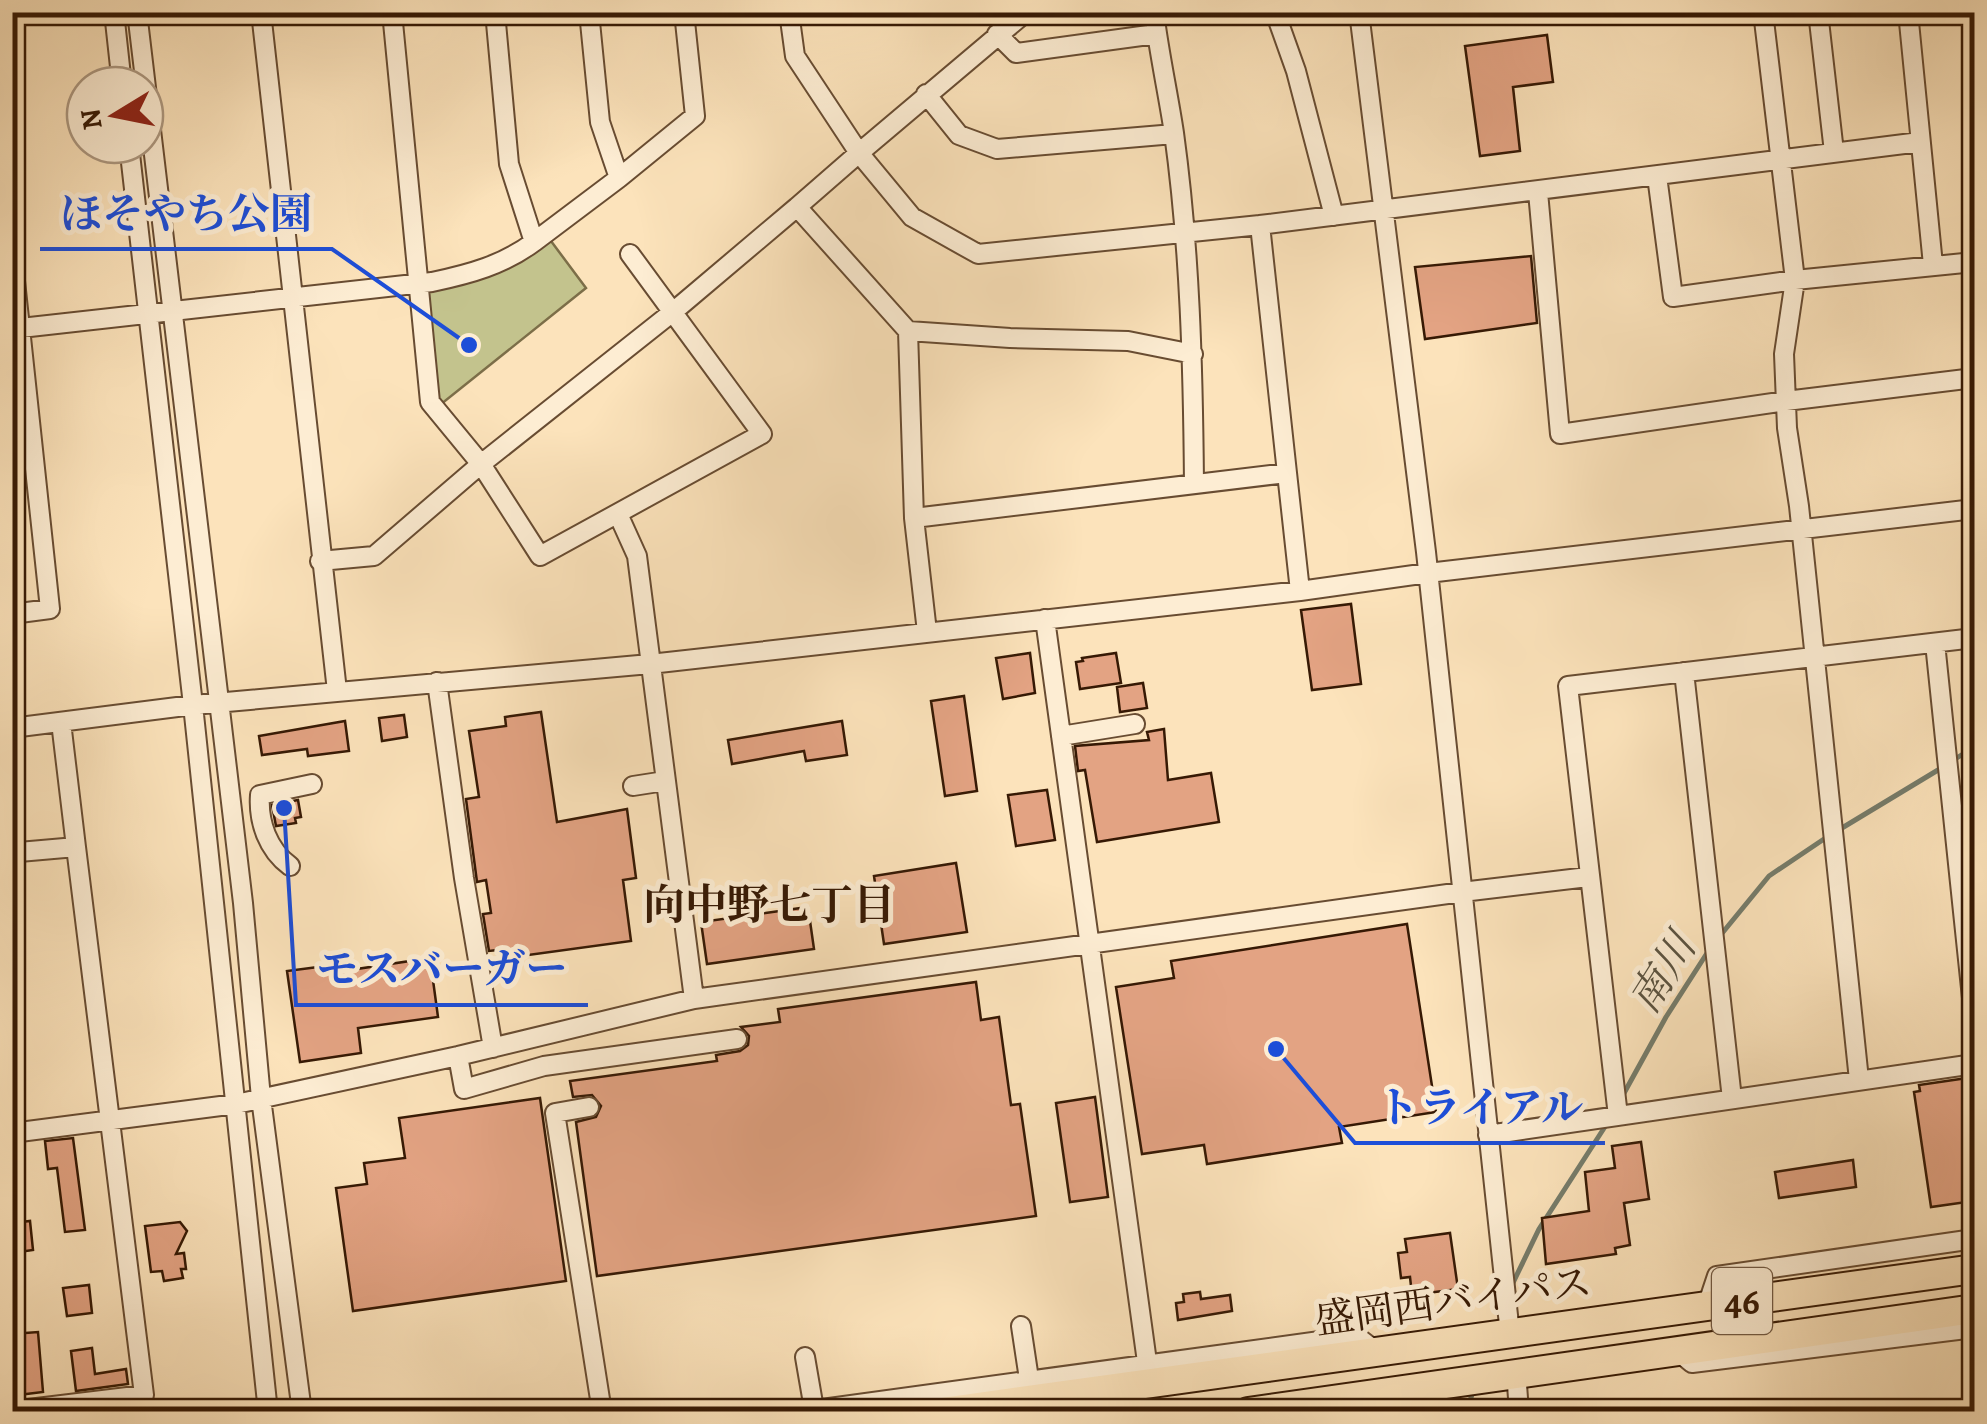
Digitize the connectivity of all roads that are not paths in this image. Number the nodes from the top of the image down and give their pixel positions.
1 (114, 12) edge
2 (137, 12) edge
3 (261, 12) edge
4 (392, 12) edge
5 (495, 12) edge
6 (588, 12) edge
7 (684, 12) edge
8 (789, 12) edge
9 (1026, 12) edge
10 (1154, 12) edge
11 (1275, 12) edge
12 (1360, 12) edge
13 (1764, 12) edge
14 (1818, 12) edge
15 (1908, 12) edge
16 (998, 34) junction
17 (1156, 34) junction
18 (120, 65) edge
19 (926, 94) junction
20 (1174, 134) junction
21 (1920, 142) junction
22 (1834, 152) junction
23 (859, 153) junction
24 (1781, 159) junction
25 (130, 165) edge
26 (1657, 176) junction
27 (619, 178) junction
28 (1538, 192) junction
29 (797, 207) junction
30 (1384, 210) junction
31 (1334, 216) junction
32 (1260, 225) junction
33 (1184, 231) junction
34 (534, 242) junction
35 (12, 253) edge
36 (630, 254) dead end
37 (1974, 262) edge
38 (1933, 265) junction
39 (1795, 280) junction
40 (418, 283) junction
41 (292, 297) junction
42 (172, 310) junction
43 (674, 311) junction
44 (147, 313) junction
45 (17, 329) edge
46 (908, 330) junction
47 (1192, 354) junction
48 (1974, 378) edge
49 (1786, 401) junction
50 (481, 464) junction
51 (1286, 473) junction
52 (1194, 484) junction
53 (1974, 509) edge
54 (618, 514) junction
55 (914, 518) junction
56 (1801, 531) junction
57 (320, 561) junction
58 (1428, 573) junction
59 (1300, 591) junction
60 (12, 614) edge
61 (1045, 619) junction
62 (927, 632) junction
63 (1974, 638) edge
64 (1935, 643) junction
65 (1814, 656) junction
66 (650, 664) junction
67 (1684, 672) junction
68 (437, 682) junction
69 (337, 691) junction
70 (220, 703) junction
71 (193, 705) junction
72 (62, 722) junction
73 (1135, 724) dead end
74 (12, 728) edge
75 (1061, 736) junction
76 (666, 780) junction
77 (312, 784) dead end
78 (633, 786) dead end
79 (76, 847) junction
80 (12, 858) edge
81 (290, 866) dead end
82 (1588, 877) junction
83 (1462, 892) junction
84 (1090, 945) junction
85 (694, 998) junction
86 (1974, 1017) edge
87 (737, 1039) dead end
88 (493, 1048) junction
89 (458, 1056) junction
90 (1974, 1064) edge
91 (1858, 1080) junction
92 (261, 1098) junction
93 (1732, 1099) junction
94 (236, 1104) junction
95 (589, 1107) dead end
96 (1618, 1116) junction
97 (111, 1121) junction
98 (12, 1133) edge
99 (1488, 1135) junction
100 (1974, 1239) edge
101 (1974, 1269) edge
102 (1707, 1306) junction
103 (1974, 1309) edge
104 (1509, 1325) junction
105 (1021, 1326) dead end
106 (1974, 1328) edge
107 (1675, 1350) junction
108 (1377, 1352) junction
109 (806, 1357) dead end
110 (1146, 1362) junction
111 (1516, 1371) junction
112 (1028, 1379) junction
113 (1290, 1408) edge
114 (807, 1410) edge
115 (12, 1412) edge
116 (268, 1412) edge
117 (302, 1412) edge
118 (602, 1412) edge
119 (942, 1412) edge
120 (1248, 1412) edge
121 (1520, 1412) edge

1 - 18 street
2 - 42 street
3 - 41 street
4 - 40 street
5 - 34 street
6 - 27 street
7 - 27 street
8 - 23 street
9 - 16 street
10 - 17 street
11 - 31 street
12 - 30 street
13 - 24 street
14 - 22 street
15 - 21 street
16 - 17 street
16 - 19 street
17 - 20 street
19 - 20 street
19 - 23 street
20 - 33 street
21 - 22 street
21 - 38 street
22 - 24 street
23 - 29 street
23 - 33 street
24 - 26 street
24 - 39 street
25 - 44 street
26 - 28 street
26 - 39 street
27 - 34 street
28 - 30 street
28 - 49 street
29 - 43 street
29 - 46 street
30 - 31 street
30 - 58 street
31 - 32 street
32 - 33 street
32 - 51 street
33 - 47 street
34 - 40 street
35 - 45 street
36 - 43 street
37 - 38 street
38 - 39 street
39 - 49 street
40 - 41 street
40 - 50 street
41 - 42 street
41 - 57 street
42 - 44 street
42 - 70 street
43 - 50 street
43 - 54 street
44 - 45 street
44 - 71 street
45 - 60 street
46 - 47 street
46 - 55 street
47 - 52 street
48 - 49 street
49 - 56 street
50 - 54 street
50 - 57 street
51 - 52 street
51 - 59 street
52 - 55 street
53 - 56 street
54 - 66 street
55 - 62 street
56 - 58 street
56 - 65 street
57 - 69 street
58 - 59 street
58 - 83 street
59 - 61 street
61 - 62 street
61 - 75 street
62 - 66 street
63 - 64 street
64 - 65 street
64 - 86 street
65 - 67 street
65 - 91 street
66 - 68 street
66 - 76 street
67 - 82 street
67 - 93 street
68 - 69 street
68 - 88 street
69 - 70 street
70 - 71 street
70 - 92 street
71 - 72 street
71 - 94 street
72 - 74 street
72 - 79 street
73 - 75 street
75 - 84 street
76 - 78 street
76 - 85 street
77 - 81 street
79 - 80 street
79 - 97 street
82 - 83 street
82 - 96 street
83 - 84 street
83 - 99 street
84 - 85 street
84 - 110 street
85 - 88 street
87 - 89 street
88 - 89 street
89 - 92 street
90 - 91 street
91 - 93 street
92 - 94 street
92 - 117 street
93 - 96 street
94 - 97 street
94 - 116 street
95 - 118 street
96 - 99 street
97 - 98 street
97 - 115 street
99 - 104 street
100 - 102 street
101 - 102 highway, 盛岡西バイパス / 46
102 - 104 highway, 盛岡西バイパス / 46
103 - 107 highway, 盛岡西バイパス / 46
104 - 108 highway, 盛岡西バイパス / 46
105 - 112 street
106 - 107 street
107 - 111 highway, 盛岡西バイパス / 46
108 - 110 street
108 - 119 highway, 盛岡西バイパス / 46
109 - 114 street
110 - 112 street
111 - 113 highway, 盛岡西バイパス / 46
111 - 121 street
112 - 114 street
113 - 120 highway, 盛岡西バイパス / 46

